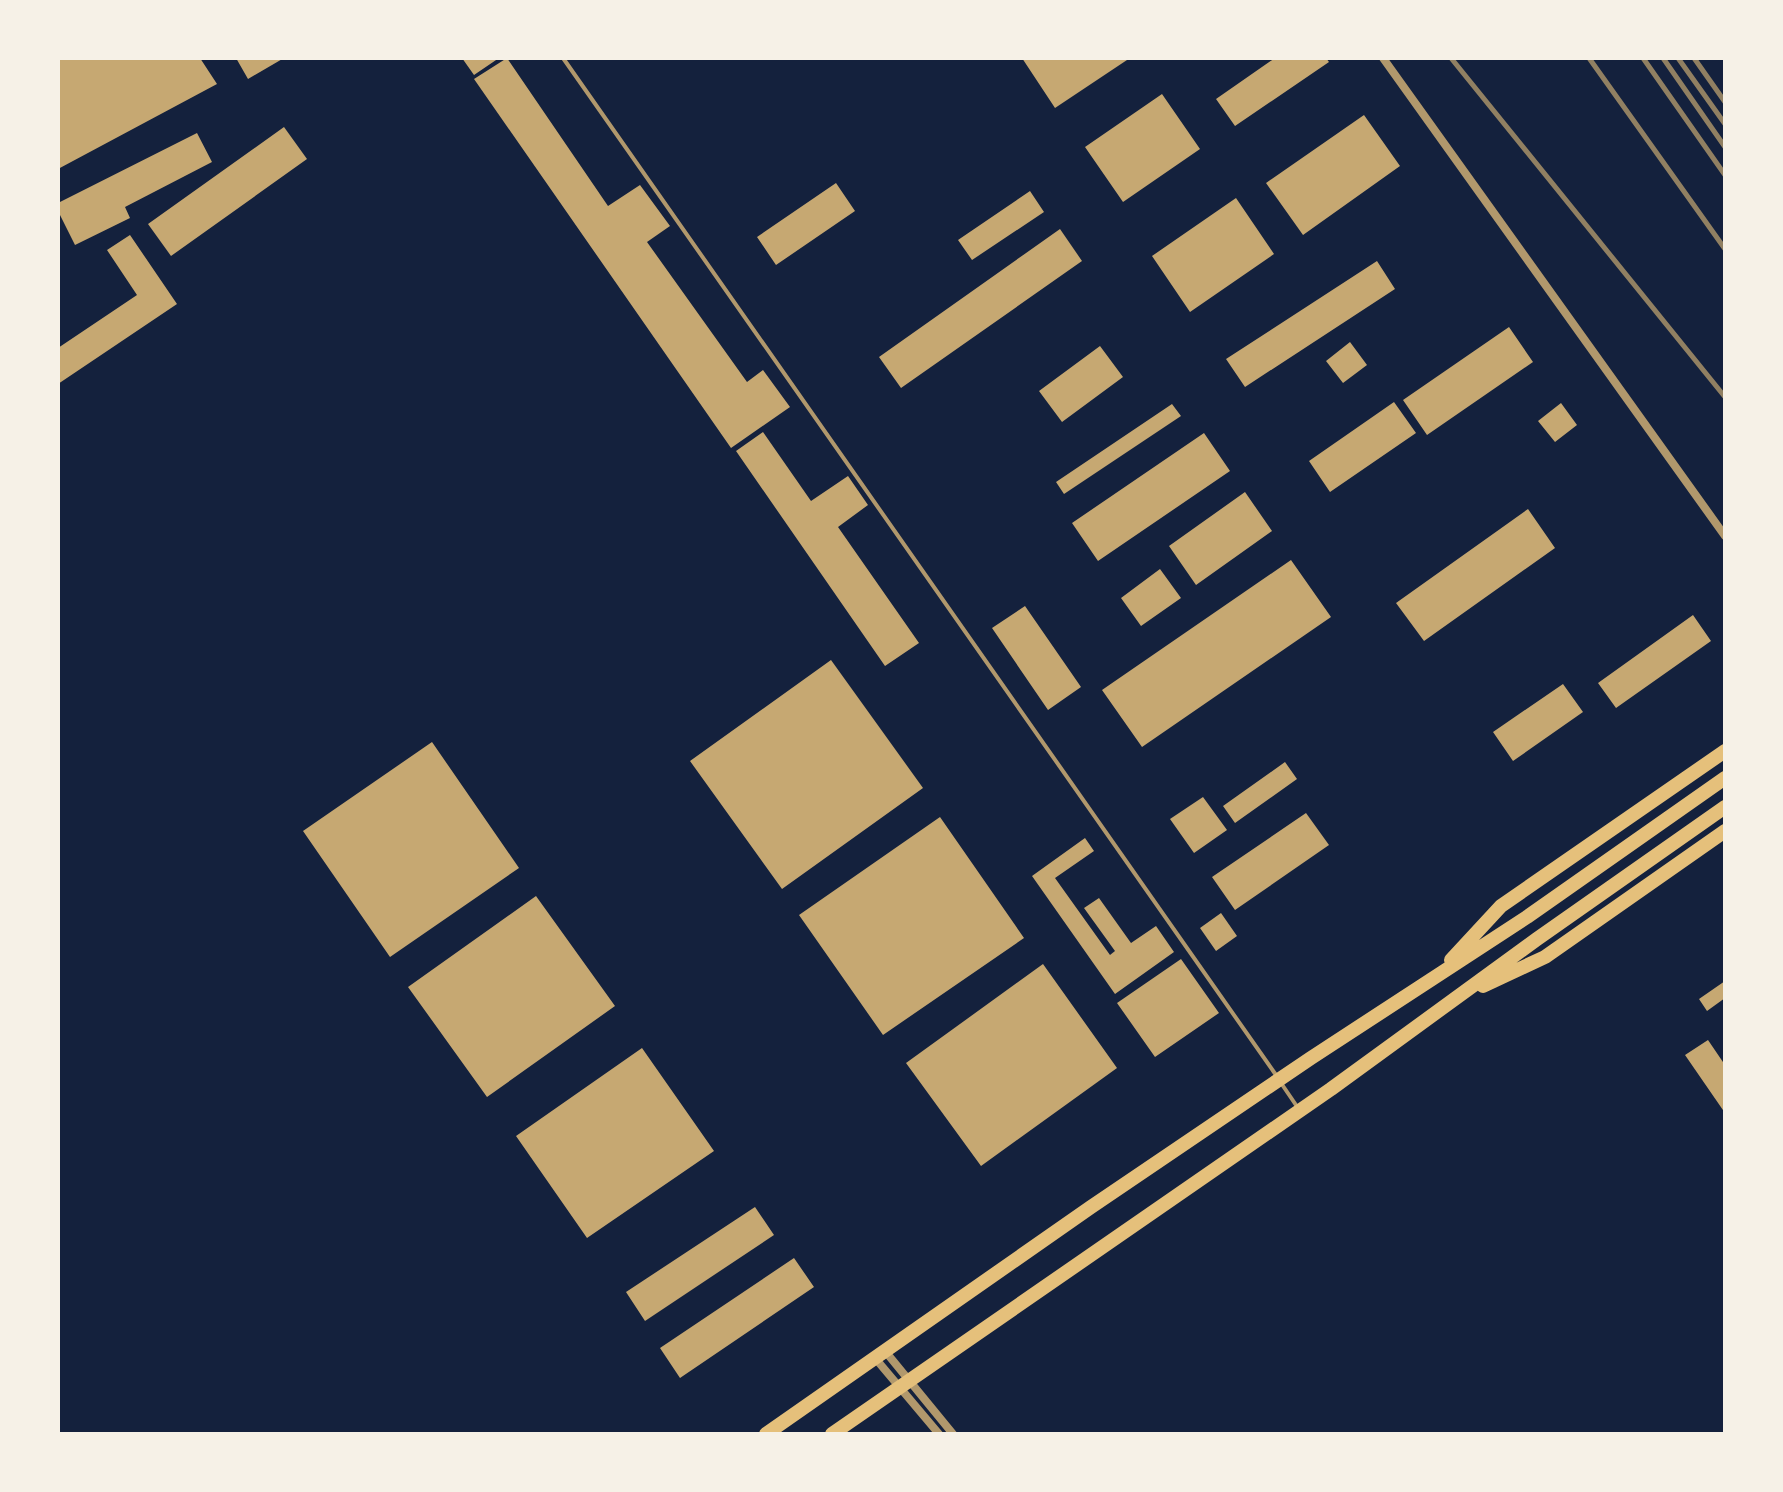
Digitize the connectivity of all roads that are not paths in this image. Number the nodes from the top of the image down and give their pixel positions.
1 (563, 58) edge
2 (1383, 58) edge
3 (1725, 536) edge
4 (1725, 751) edge
5 (1725, 778) edge
6 (1725, 807) edge
7 (1725, 831) edge
8 (1437, 975) junction
9 (1454, 999) junction
10 (1279, 1080) junction
11 (1300, 1110) junction
12 (880, 1355) junction
13 (906, 1384) junction
14 (766, 1434) edge
15 (832, 1434) edge
16 (939, 1434) edge
17 (953, 1434) edge

1 - 10 lane
2 - 3 street
4 - 8 main road
5 - 8 main road
6 - 9 main road
7 - 9 main road
8 - 10 main road
9 - 11 main road
10 - 11 lane
10 - 12 main road
11 - 13 main road
12 - 13 street
12 - 14 main road
13 - 15 main road
13 - 16 street
13 - 17 street

